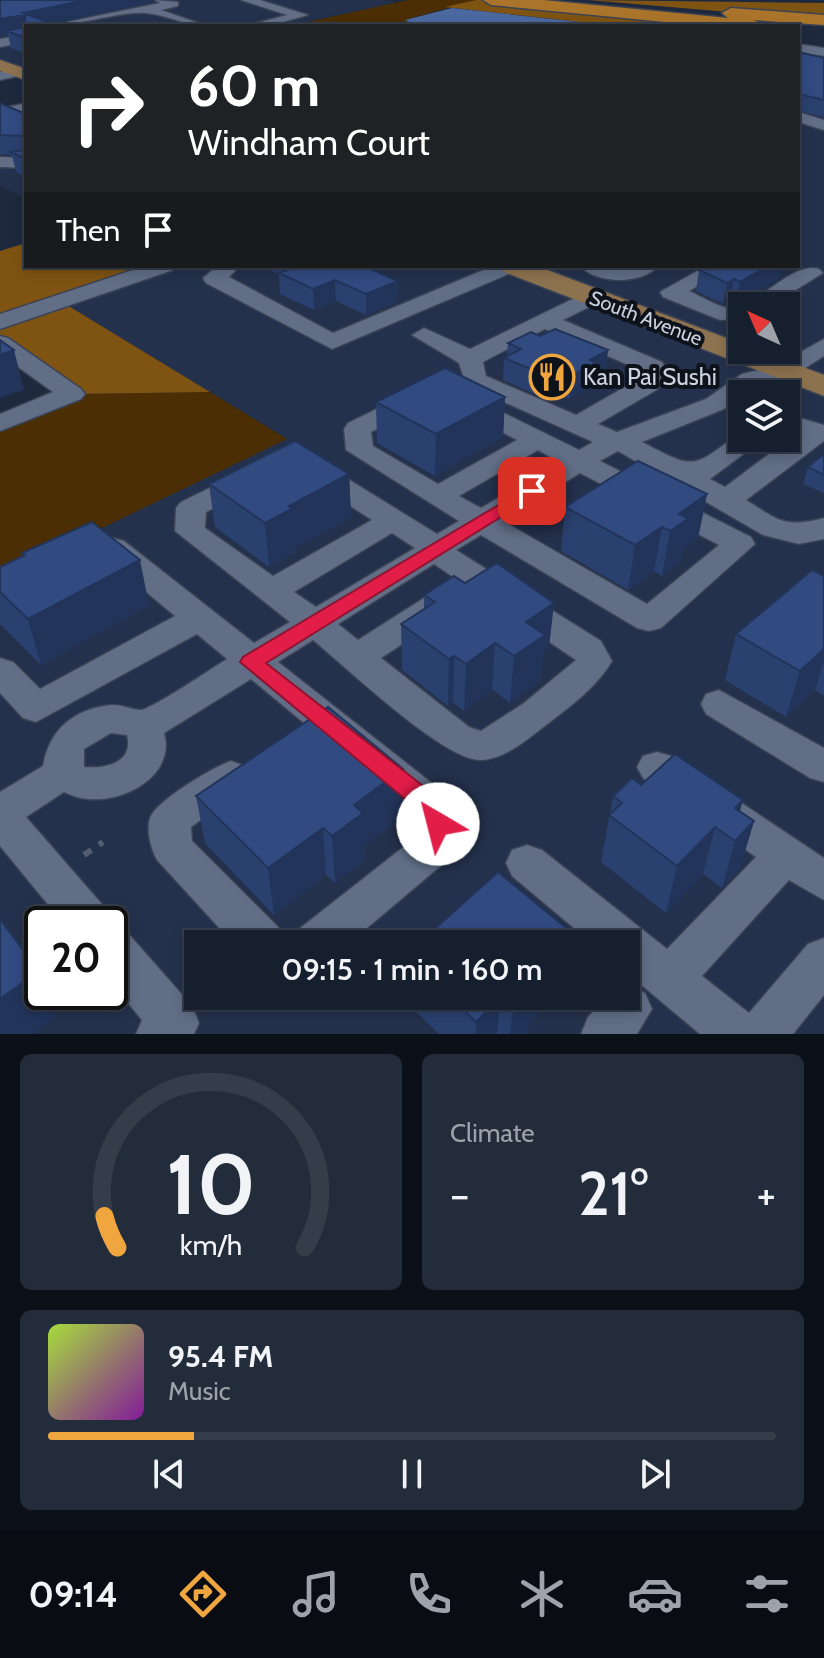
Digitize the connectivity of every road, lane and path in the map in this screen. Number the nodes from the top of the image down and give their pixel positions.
1 (247, 0) edge
2 (491, 0) edge
3 (174, 2) edge
4 (596, 4) edge
5 (147, 10) junction
6 (125, 14) junction
7 (824, 20) edge
8 (78, 24) edge
9 (158, 24) edge
10 (194, 24) edge
11 (260, 24) edge
12 (746, 24) edge
13 (800, 29) edge
14 (824, 31) edge
15 (0, 36) edge
16 (23, 42) edge
17 (0, 43) edge
18 (800, 48) edge
19 (824, 52) edge
20 (0, 65) edge
21 (15, 75) edge
22 (800, 118) edge
23 (824, 125) edge
24 (0, 162) edge
25 (24, 163) edge
26 (160, 268) edge
27 (227, 268) edge
28 (507, 268) edge
29 (517, 268) edge
30 (595, 268) edge
31 (642, 268) edge
32 (718, 268) edge
33 (809, 272) edge
34 (777, 292) edge
35 (591, 297) junction
36 (728, 315) edge
37 (543, 320) junction
38 (0, 322) edge
39 (424, 335) dead end
40 (0, 343) edge
41 (824, 346) edge
42 (470, 359) junction
43 (771, 380) edge
44 (778, 380) edge
45 (800, 384) edge
46 (824, 386) edge
47 (728, 395) edge
48 (728, 416) edge
49 (0, 423) edge
50 (576, 426) junction
51 (800, 426) edge
52 (821, 432) edge
53 (627, 438) junction
54 (538, 439) junction
55 (732, 452) edge
56 (581, 461) junction
57 (677, 472) junction
58 (439, 495) junction
59 (727, 500) junction
60 (393, 520) junction
61 (484, 520) junction
62 (824, 527) edge
63 (435, 549) junction
64 (83, 559) edge
65 (479, 579) junction
66 (271, 591) junction
67 (198, 618) junction
68 (315, 623) junction
69 (357, 657) junction
70 (251, 662) junction
71 (0, 671) edge
72 (719, 704) dead end
73 (319, 717) junction
74 (144, 727) junction
75 (657, 767) edge
76 (824, 767) edge
77 (64, 772) junction
78 (0, 814) edge
79 (103, 842) dead end
80 (84, 855) dead end
81 (785, 855) junction
82 (527, 863) dead end
83 (824, 881) edge
84 (76, 906) edge
85 (251, 930) edge
86 (332, 930) edge
87 (824, 959) edge
88 (128, 967) edge
89 (669, 979) junction
90 (160, 1034) edge
91 (737, 1034) edge
92 (763, 1034) edge

1 - 11 street
2 - 4 highway
3 - 5 street
4 - 7 highway
4 - 12 highway
5 - 6 street
5 - 10 street
6 - 8 street
6 - 9 street
13 - 14 highway
15 - 16 street
16 - 17 street
18 - 19 street
20 - 21 main road
22 - 23 street
24 - 25 street
26 - 38 street
27 - 28 street
29 - 35 main road, South Avenue
30 - 31 street
32 - 36 street
33 - 34 street
35 - 37 street
35 - 43 main road, South Avenue
37 - 42 street
37 - 50 street
39 - 42 street
40 - 49 street
41 - 44 street
42 - 50 street
45 - 46 main road, South Avenue
47 - 53 street
48 - 53 street
50 - 53 street
51 - 52 street
52 - 59 street
53 - 56 street
53 - 57 street
54 - 56 street
54 - 58 street
54 - 58 street
55 - 57 street
56 - 61 street
56 - 61 street
57 - 59 street
58 - 61 street
59 - 62 street
60 - 63 street
60 - 66 street
60 - 66 street
61 - 63 street
63 - 65 street
63 - 68 street
64 - 67 street
65 - 69 street
65 - 69 street
66 - 68 street
67 - 70 street
67 - 71 street
68 - 69 street
68 - 70 street
70 - 73 street
70 - 74 street
72 - 76 street
73 - 85 street
73 - 86 street
74 - 77 street
74 - 77 street
75 - 81 street
77 - 78 street
78 - 84 street
79 - 80 path
81 - 83 street
81 - 89 street
82 - 89 street
87 - 92 street
88 - 90 street
89 - 91 street

